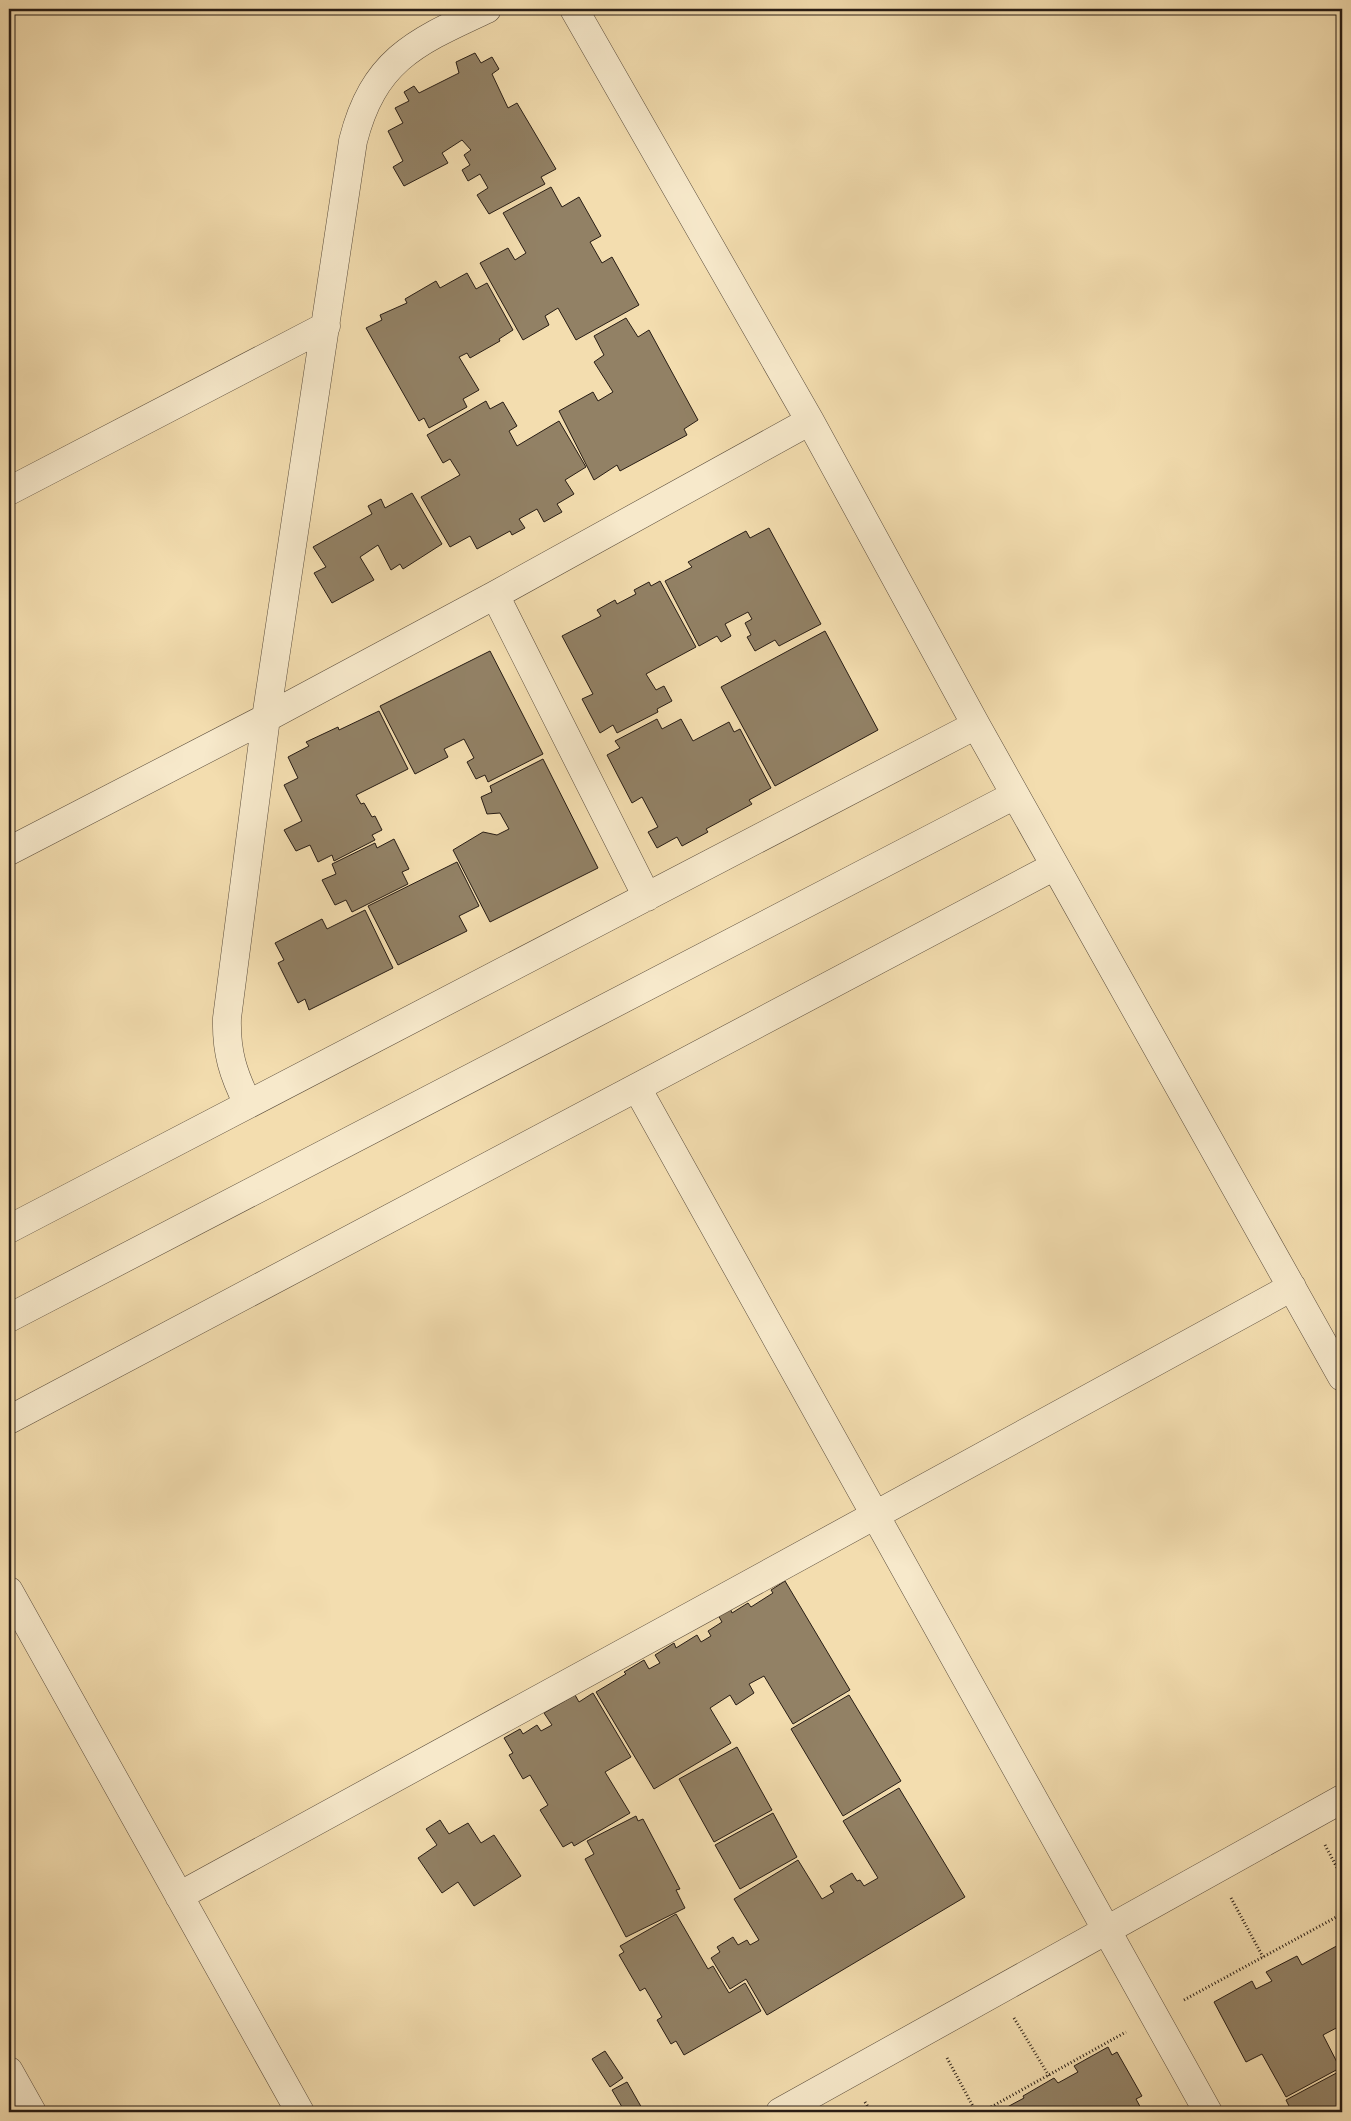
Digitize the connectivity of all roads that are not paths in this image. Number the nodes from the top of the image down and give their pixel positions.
1 (487, 9) edge
2 (574, 9) edge
3 (326, 326) junction
4 (810, 422) junction
5 (9, 491) edge
6 (495, 595) junction
7 (266, 718) junction
8 (976, 725) junction
9 (1015, 795) junction
10 (9, 851) edge
11 (1056, 866) junction
12 (647, 896) junction
13 (637, 1088) junction
14 (248, 1104) junction
15 (9, 1229) edge
16 (1292, 1287) junction
17 (9, 1318) edge
18 (1342, 1377) edge
19 (9, 1420) edge
20 (875, 1515) junction
21 (9, 1591) edge
22 (1342, 1800) edge
23 (179, 1896) junction
24 (1107, 1931) junction
25 (9, 2071) edge
26 (32, 2112) edge
27 (300, 2112) edge
28 (780, 2112) edge
29 (1208, 2112) edge

1 - 3 street
2 - 4 street
3 - 5 street
3 - 7 street
4 - 6 street
4 - 8 street
6 - 7 street
6 - 12 street
7 - 10 street
7 - 14 street
8 - 9 street
8 - 12 street
9 - 11 street
9 - 17 street
11 - 13 street
11 - 16 street
12 - 14 street
13 - 19 street
13 - 20 street
14 - 15 street
16 - 18 street
16 - 20 street
20 - 23 street
20 - 24 street
21 - 23 street
22 - 24 street
23 - 27 street
24 - 28 street
24 - 29 street
25 - 26 street

